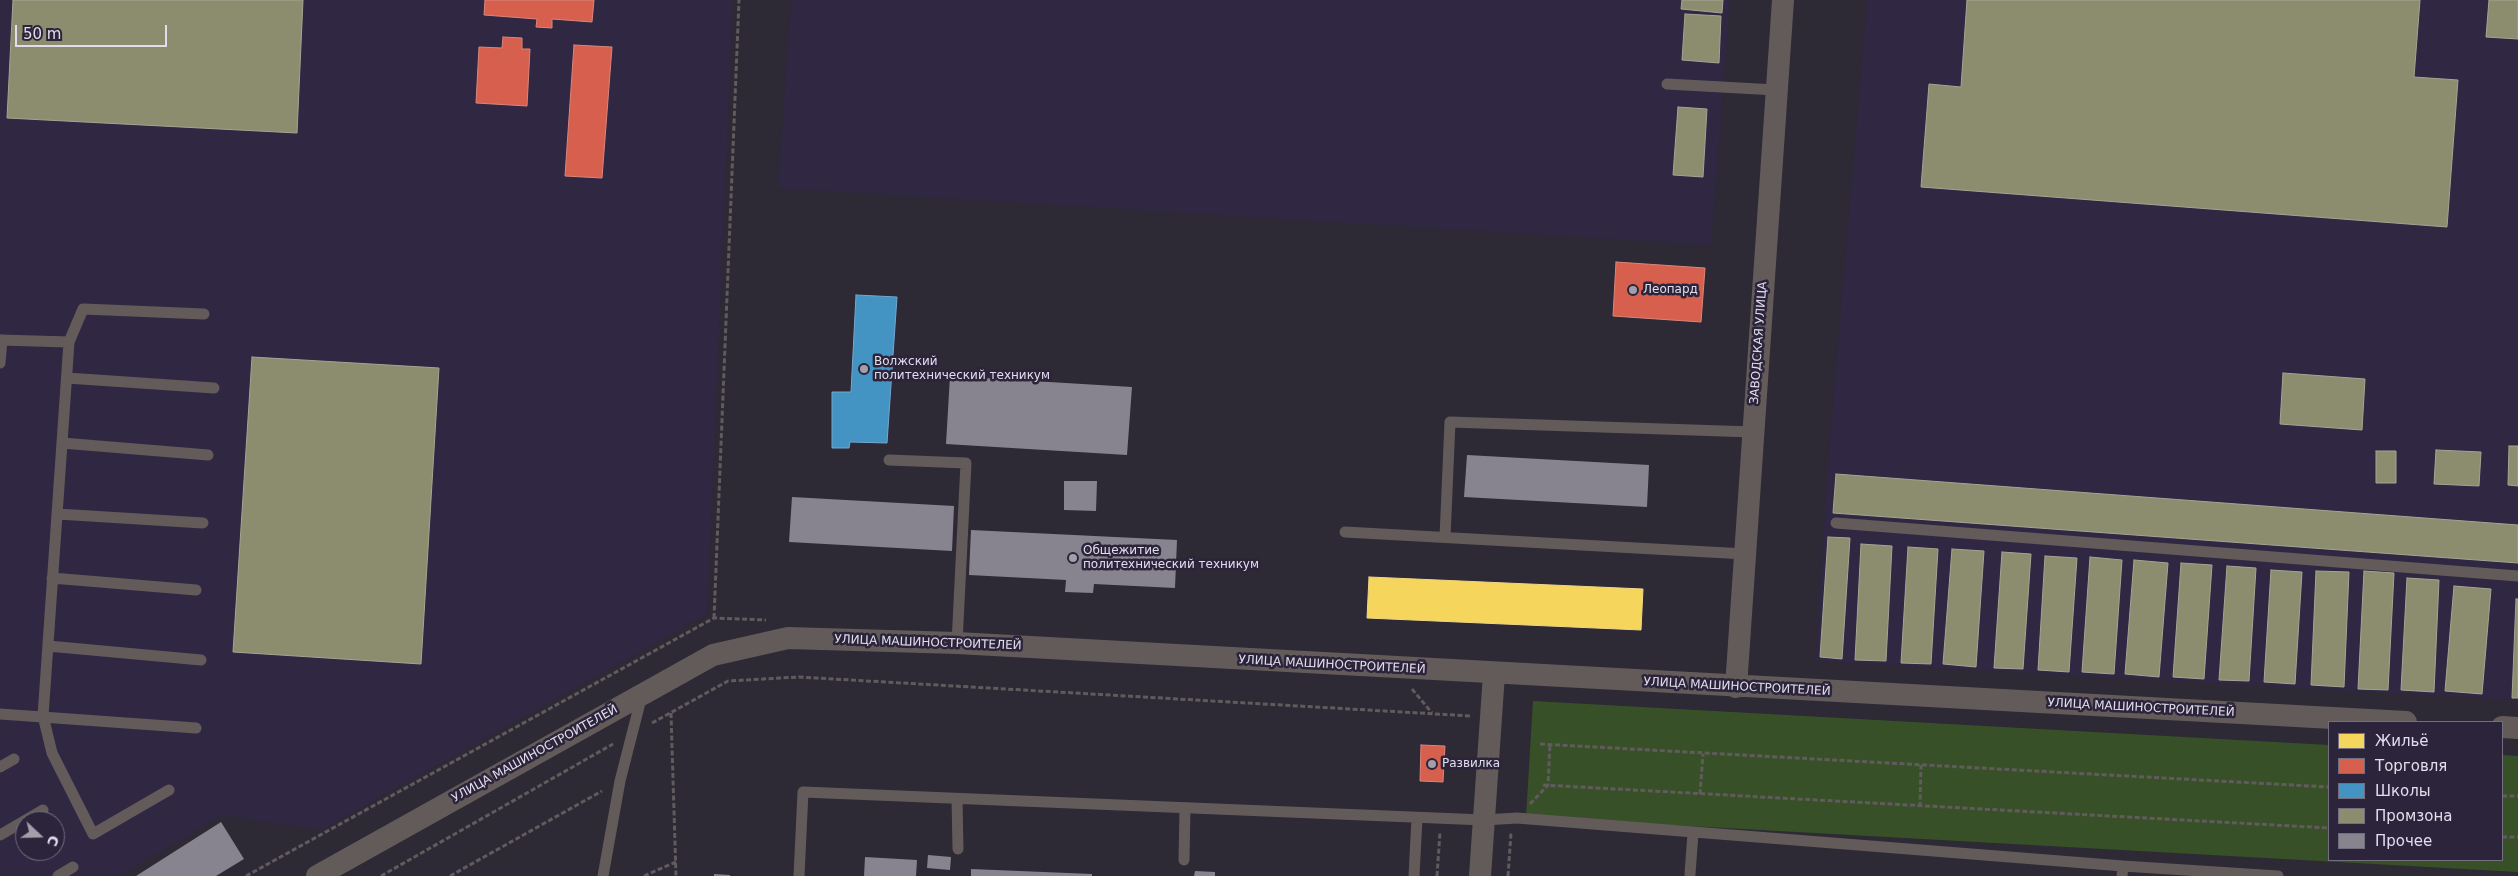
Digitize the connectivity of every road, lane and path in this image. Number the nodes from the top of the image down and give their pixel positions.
1 (739, 0) edge
2 (1783, 0) edge
3 (1667, 84) dead end
4 (1776, 90) junction
5 (204, 314) dead end
6 (1, 340) edge
7 (69, 342) junction
8 (0, 363) edge
9 (67, 378) junction
10 (214, 388) dead end
11 (1753, 432) junction
12 (62, 444) junction
13 (208, 455) dead end
14 (889, 460) dead end
15 (58, 514) junction
16 (204, 523) dead end
17 (1836, 523) dead end
18 (1345, 532) dead end
19 (1445, 537) junction
20 (1745, 554) junction
21 (2518, 576) edge
22 (52, 578) junction
23 (196, 590) dead end
24 (957, 643) junction
25 (48, 646) junction
26 (201, 660) dead end
27 (1494, 674) junction
28 (1736, 686) junction
29 (642, 694) junction
30 (670, 713) junction
31 (0, 714) edge
32 (43, 716) junction
33 (1491, 718) junction
34 (2387, 721) edge
35 (2503, 727) edge
36 (196, 728) dead end
37 (2518, 728) edge
38 (633, 733) junction
39 (1540, 744) dead end
40 (1702, 754) junction
41 (14, 758) dead end
42 (1921, 766) junction
43 (0, 767) edge
44 (620, 781) junction
45 (1543, 785) dead end
46 (2328, 787) edge
47 (169, 790) dead end
48 (1700, 794) junction
49 (2503, 796) edge
50 (2518, 796) edge
51 (957, 799) junction
52 (1920, 807) junction
53 (1184, 808) junction
54 (43, 810) dead end
55 (1417, 818) junction
56 (1441, 818) junction
57 (1484, 820) junction
58 (2328, 828) edge
59 (1693, 833) junction
60 (0, 835) edge
61 (2503, 837) edge
62 (2518, 838) edge
63 (958, 849) dead end
64 (1184, 860) dead end
65 (676, 862) junction
66 (73, 867) dead end
67 (2123, 871) edge
68 (1690, 874) dead end
69 (58, 876) edge
70 (246, 876) edge
71 (316, 876) edge
72 (380, 876) edge
73 (450, 876) edge
74 (603, 876) edge
75 (644, 876) edge
76 (676, 876) edge
77 (799, 876) edge
78 (1414, 876) edge
79 (1437, 876) edge
80 (1480, 876) edge
81 (2278, 876) edge

1 - 70 path
2 - 4 street, ЗАВОДСКАЯ УЛИЦА
3 - 4 lane
4 - 11 street, ЗАВОДСКАЯ УЛИЦА
5 - 7 lane
6 - 7 lane
6 - 8 lane
7 - 9 lane
9 - 10 lane
9 - 12 lane
11 - 19 lane
11 - 20 street, ЗАВОДСКАЯ УЛИЦА
12 - 13 lane
12 - 15 lane
14 - 24 lane
15 - 16 lane
15 - 22 lane
17 - 21 lane
18 - 19 lane
19 - 20 lane
20 - 28 street, ЗАВОДСКАЯ УЛИЦА
22 - 23 lane
22 - 25 lane
24 - 27 street, УЛИЦА МАШИНОСТРОИТЕЛЕЙ
24 - 29 street, УЛИЦА МАШИНОСТРОИТЕЛЕЙ
25 - 26 lane
25 - 32 lane
27 - 28 street, УЛИЦА МАШИНОСТРОИТЕЛЕЙ
27 - 33 street
28 - 34 street, УЛИЦА МАШИНОСТРОИТЕЛЕЙ
29 - 38 lane
29 - 71 street, УЛИЦА МАШИНОСТРОИТЕЛЕЙ
30 - 33 path
30 - 38 path
30 - 65 path
31 - 32 lane
32 - 36 lane
32 - 47 lane
33 - 57 street
35 - 37 street
38 - 44 lane
38 - 72 path
39 - 40 path
40 - 42 path
40 - 48 path
41 - 43 lane
42 - 46 path
42 - 52 path
44 - 73 path
44 - 74 lane
45 - 48 path
48 - 52 path
49 - 50 path
51 - 53 lane
51 - 63 lane
51 - 77 lane
52 - 58 path
53 - 55 lane
53 - 64 lane
54 - 60 lane
55 - 56 lane
55 - 78 lane
56 - 57 lane
56 - 79 path
57 - 59 lane
57 - 80 street
59 - 67 lane
59 - 68 lane
61 - 62 path
65 - 75 path
65 - 76 path
66 - 69 lane
67 - 81 lane

